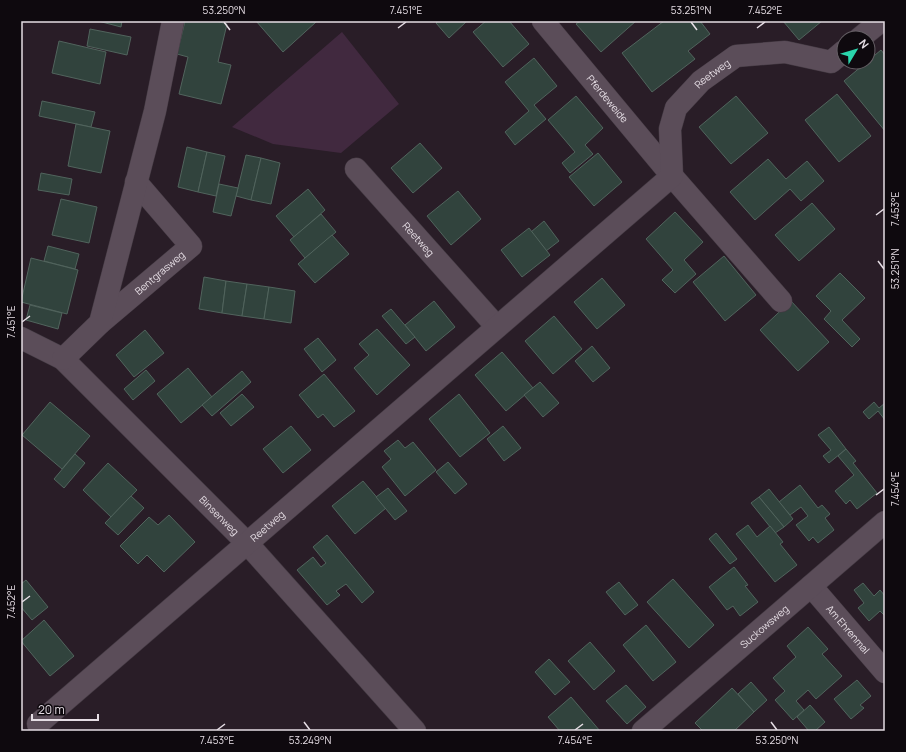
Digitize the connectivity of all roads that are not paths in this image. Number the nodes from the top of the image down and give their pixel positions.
1 (173, 21) edge
2 (543, 21) edge
3 (881, 21) edge
4 (870, 30) edge
5 (836, 58) edge
6 (356, 169) dead end
7 (672, 176) junction
8 (136, 182) junction
9 (781, 301) dead end
10 (100, 324) junction
11 (497, 328) junction
12 (21, 338) edge
13 (63, 359) junction
14 (885, 522) edge
15 (246, 542) junction
16 (811, 586) junction
17 (885, 672) edge
18 (38, 724) dead end
19 (415, 731) edge
20 (643, 731) edge

1 - 8 street
2 - 7 street, Pferdeweide
3 - 4 street
5 - 7 street, Reetweg
6 - 11 street, Reetweg
7 - 9 street
7 - 11 street, Reetweg
8 - 10 street
8 - 10 street, Bentgrasweg
10 - 13 street, Bentgrasweg
11 - 15 street, Reetweg
12 - 13 street, Binsenweg
13 - 15 street, Binsenweg
14 - 16 street, Suckowsweg
15 - 18 street, Reetweg
15 - 19 street, Binsenweg
16 - 17 street, Am Ehrenmal
16 - 20 street, Suckowsweg

